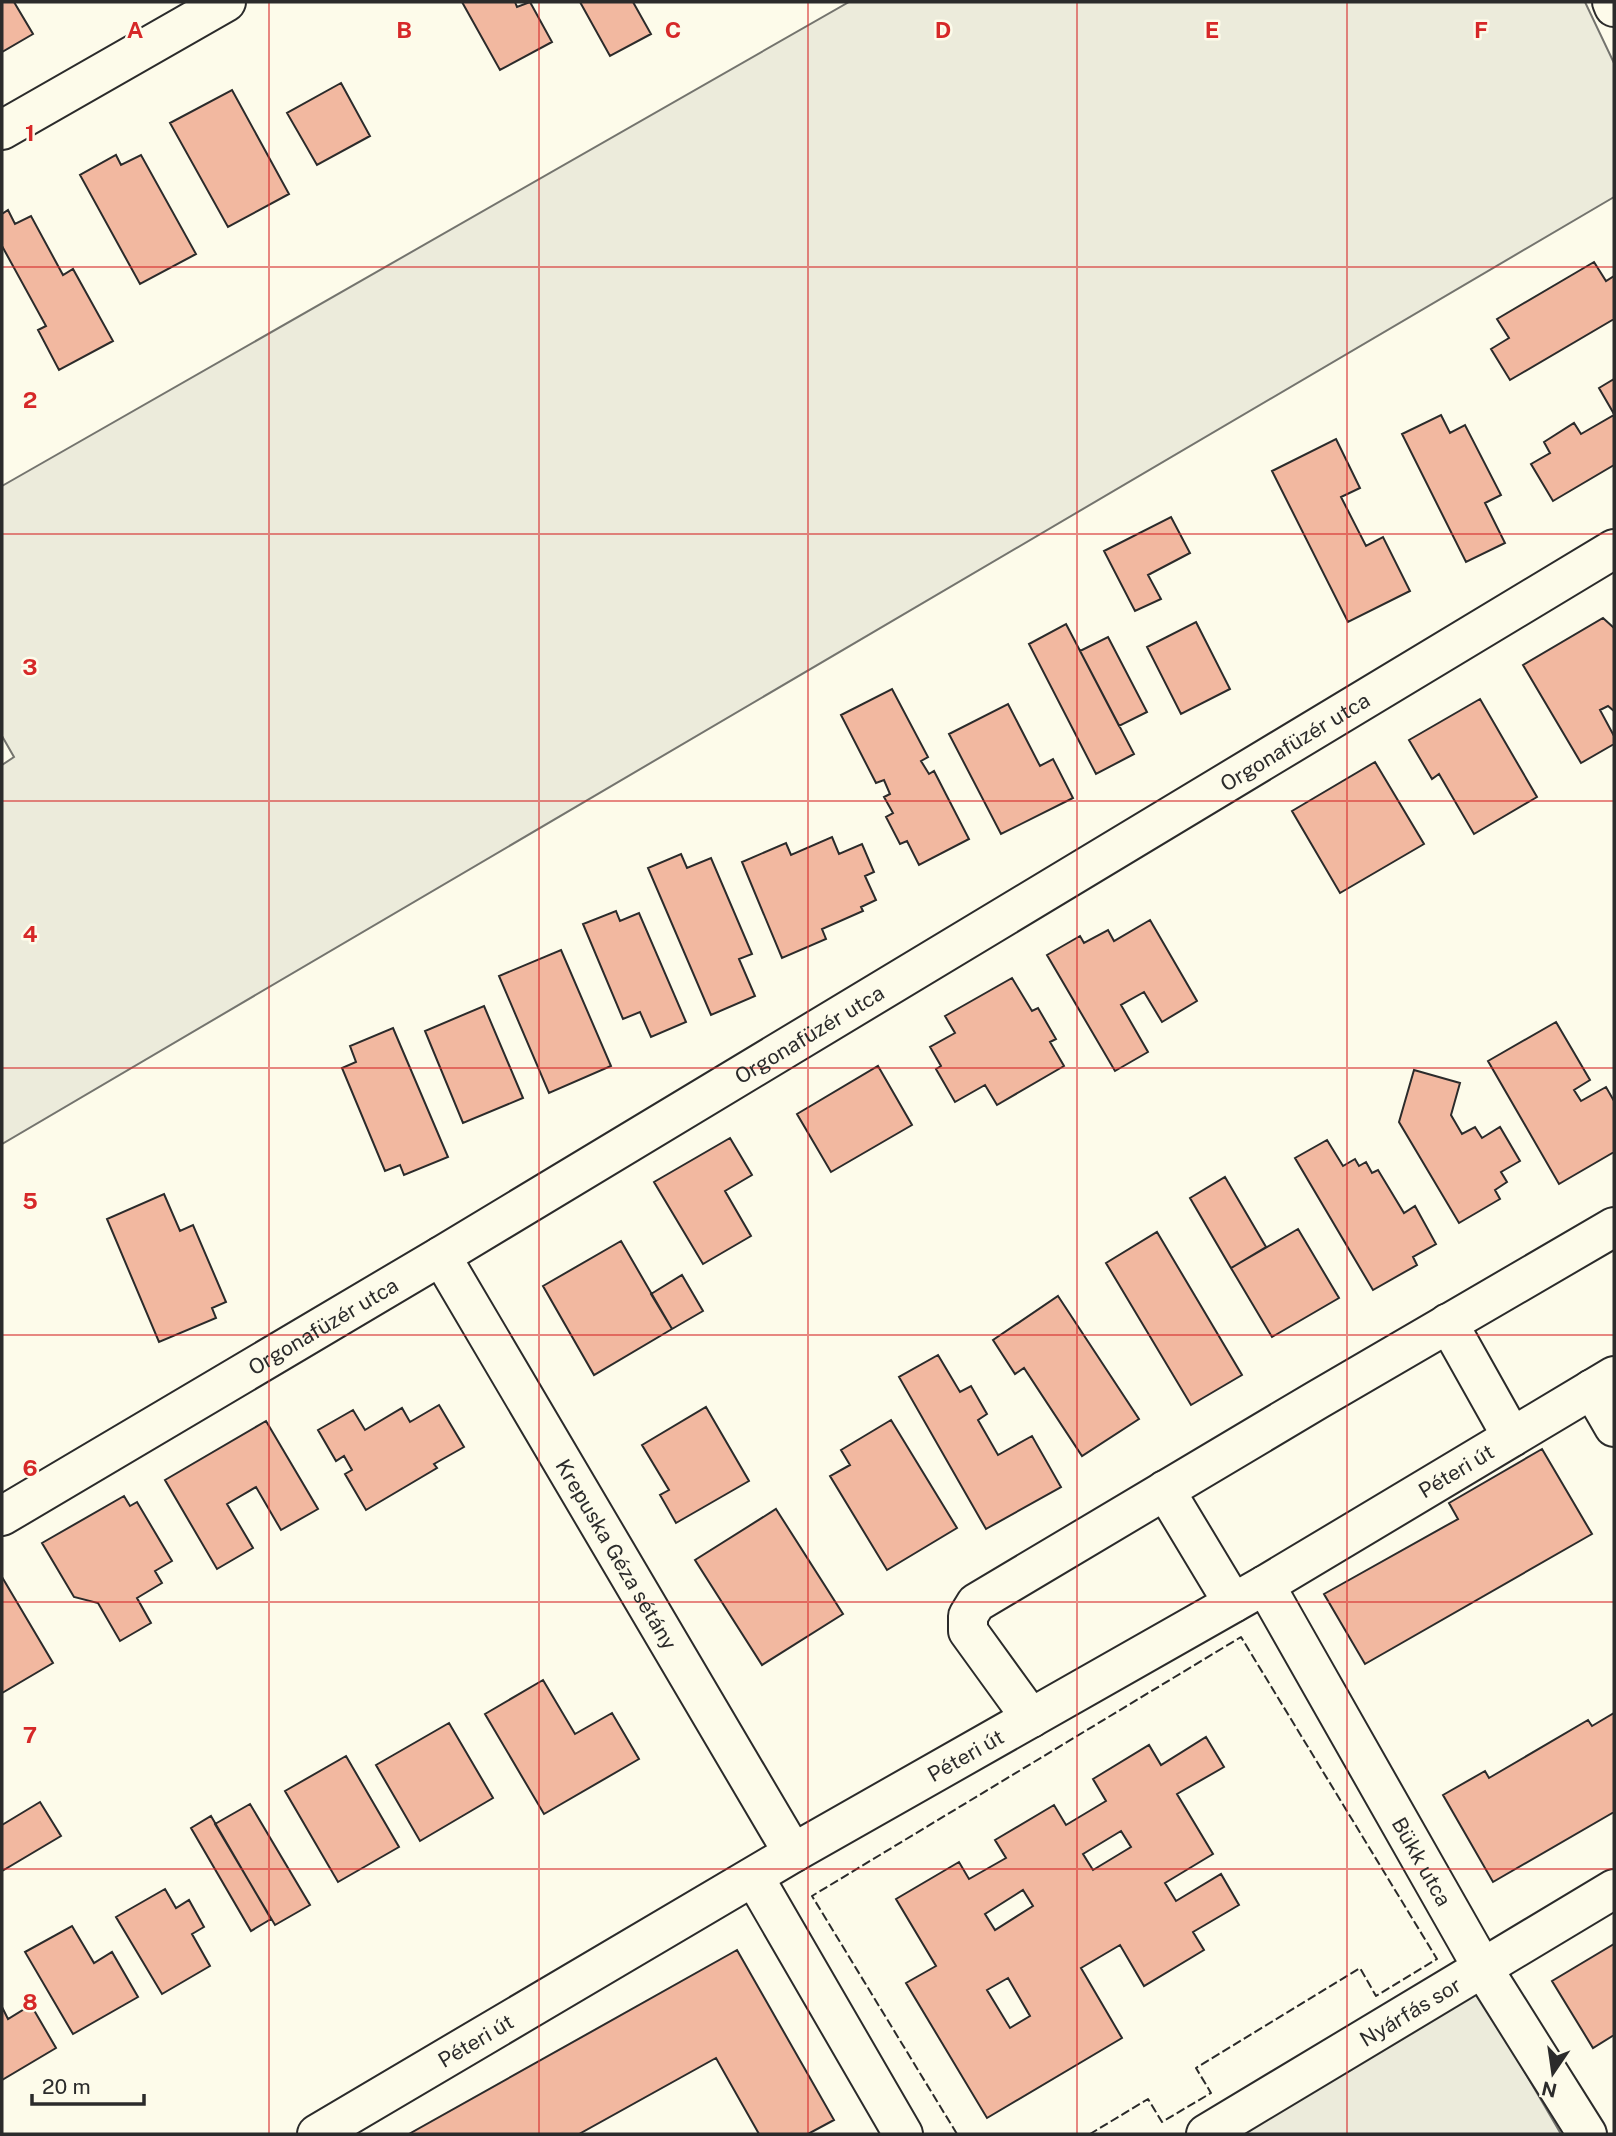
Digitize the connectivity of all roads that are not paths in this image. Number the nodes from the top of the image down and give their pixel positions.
1 (226, 2) edge
2 (1612, 2) edge
3 (1614, 7) edge
4 (2, 130) edge
5 (1614, 549) edge
6 (1614, 1227) edge
7 (441, 1256) junction
8 (1448, 1324) junction
9 (1603, 1383) edge
10 (1614, 1427) edge
11 (1512, 1437) junction
12 (1165, 1490) junction
13 (2, 1516) edge
14 (1249, 1594) junction
15 (1031, 1718) junction
16 (793, 1853) junction
17 (754, 1877) junction
18 (1614, 1889) edge
19 (1482, 1967) junction
20 (357, 2124) edge
21 (317, 2134) edge
22 (903, 2134) edge
23 (1206, 2134) edge
24 (1587, 2134) edge

1 - 4 street
2 - 3 street
5 - 7 street, Orgonafüzér utca
6 - 8 street
7 - 13 street, Orgonafüzér utca
7 - 16 street, Krepuska Géza sétány
8 - 11 street
8 - 12 street
9 - 10 street
9 - 11 street, Péteri út
11 - 14 street, Péteri út
12 - 14 street, Bükk utca
12 - 15 street
14 - 15 street, Péteri út
14 - 19 street, Bükk utca
15 - 16 street, Péteri út
16 - 17 street, Péteri út
17 - 20 street, Péteri út
17 - 22 street
18 - 19 street, Nyárfás sor
19 - 23 street, Nyárfás sor
19 - 24 street, Bükk utca
20 - 21 street, Péteri út

